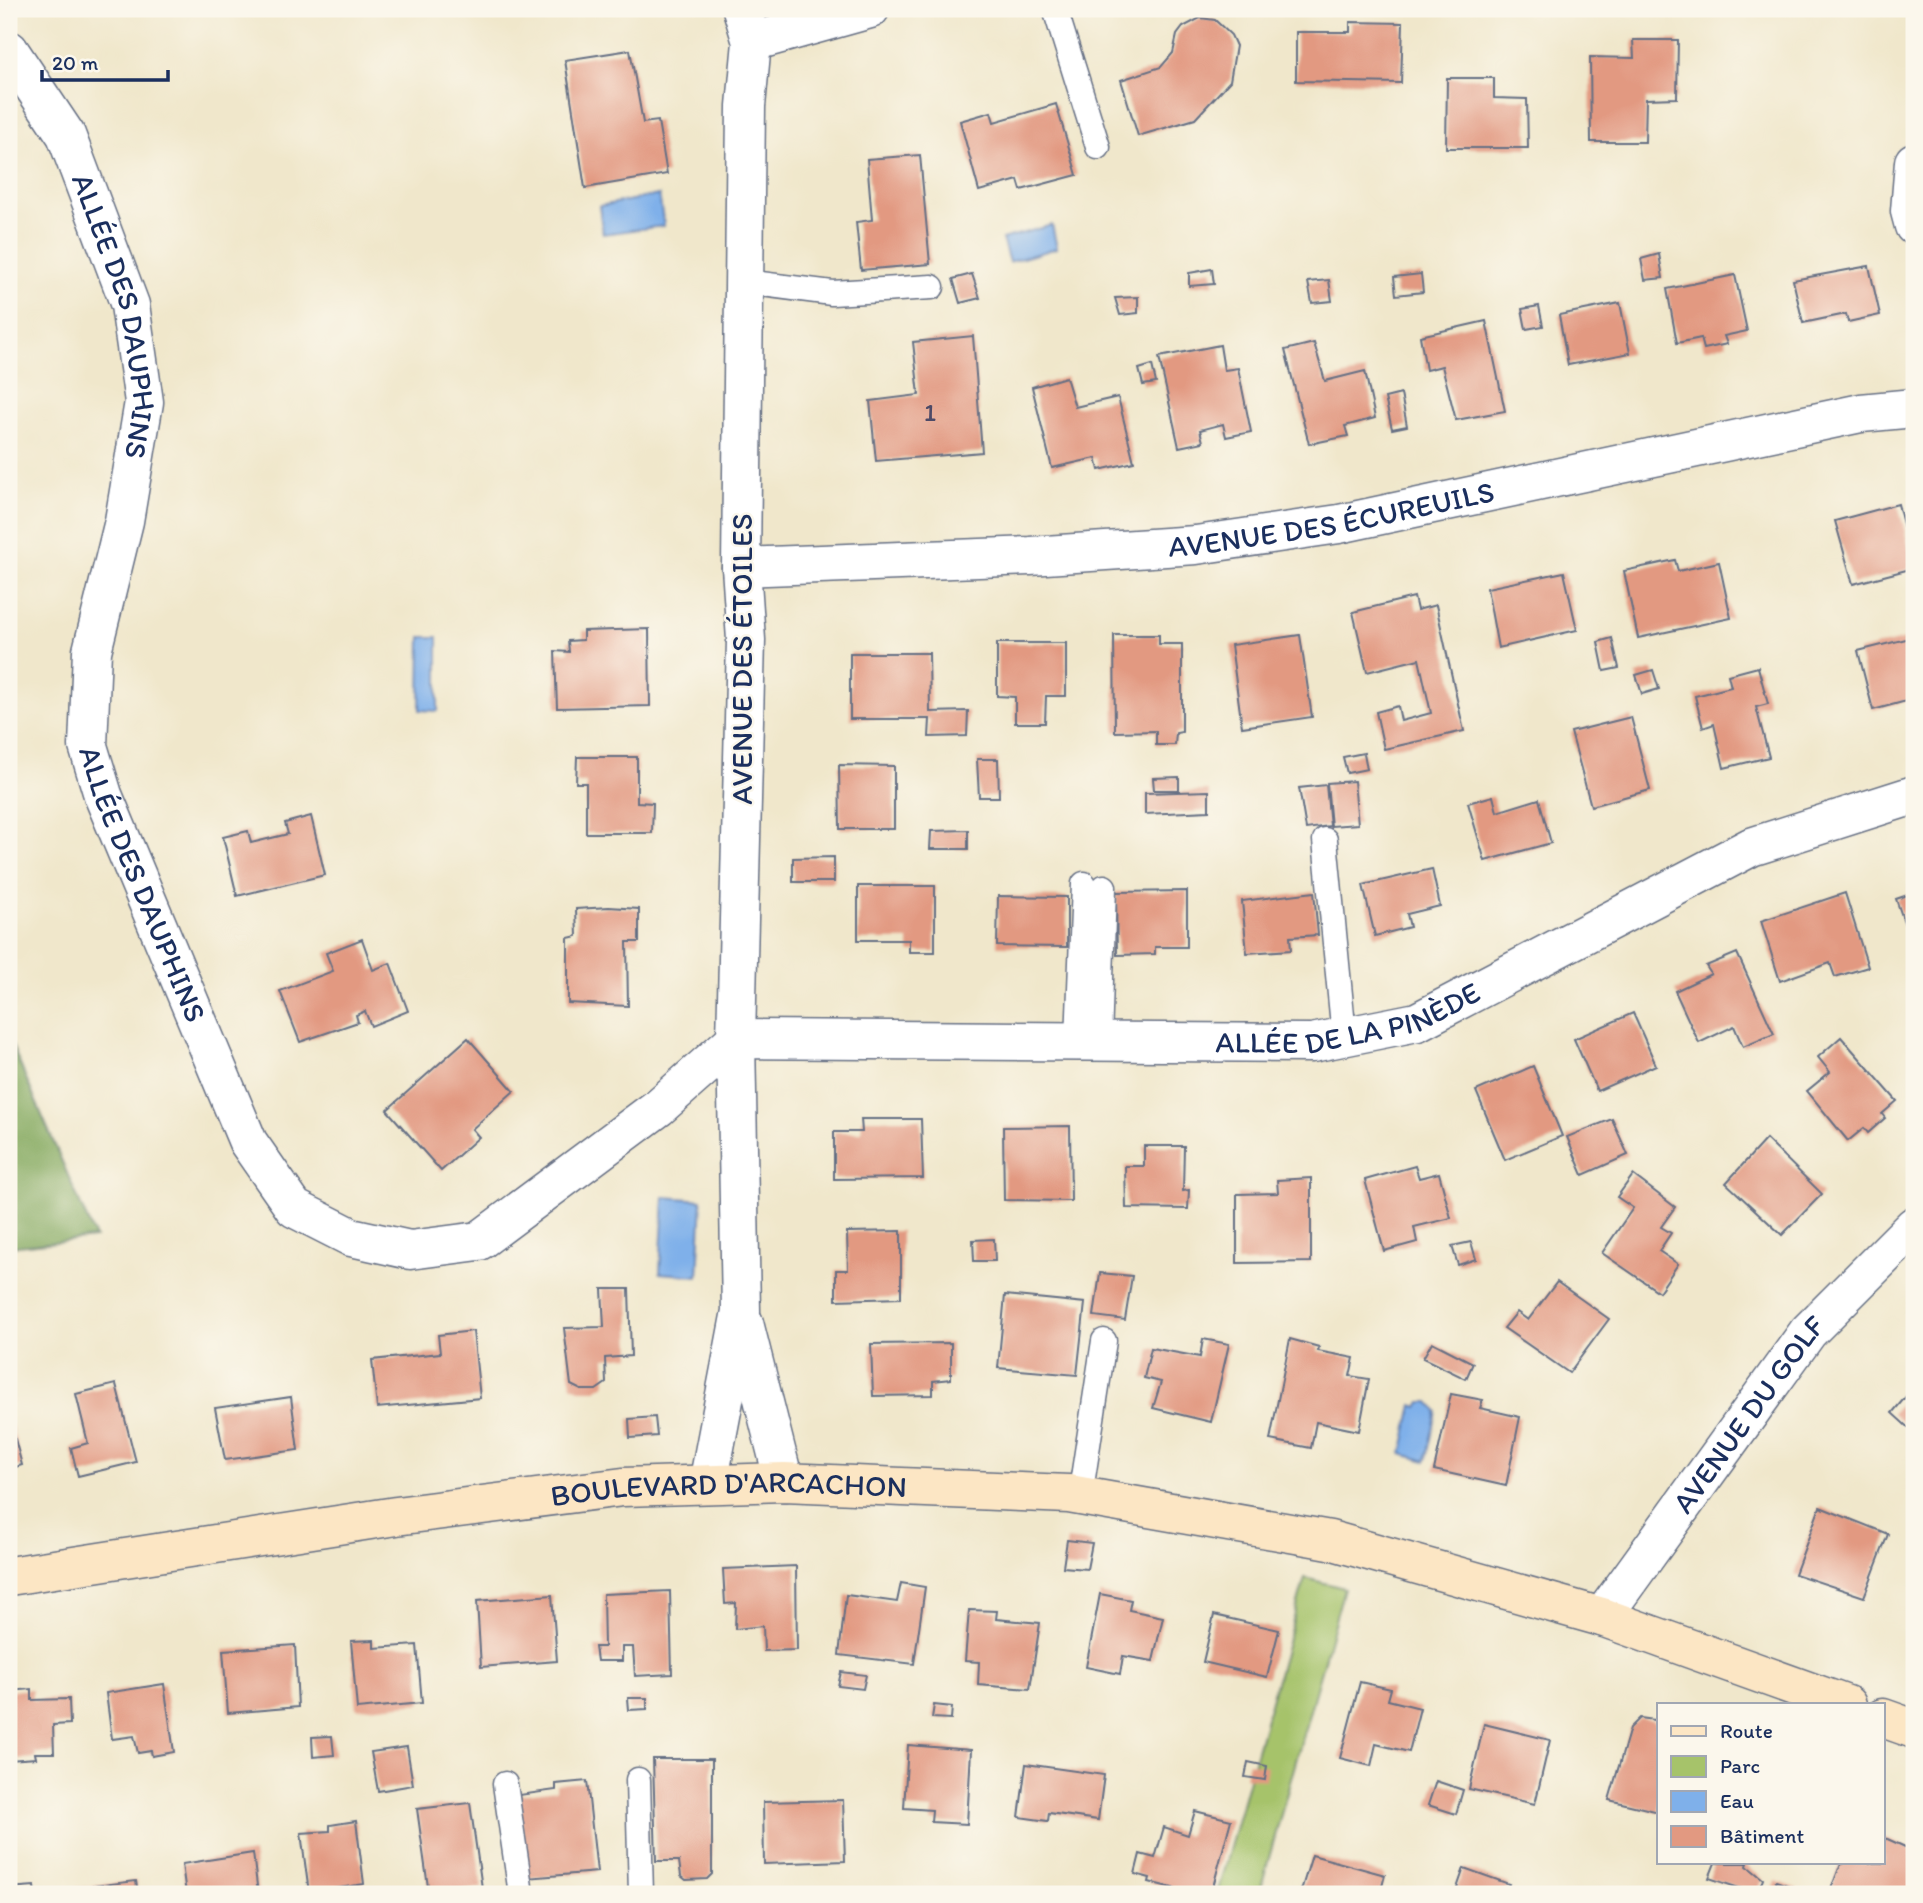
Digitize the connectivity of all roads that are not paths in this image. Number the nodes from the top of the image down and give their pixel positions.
1 (870, 9) edge
2 (1055, 9) edge
3 (747, 26) edge
4 (9, 50) edge
5 (1098, 147) dead end
6 (1914, 162) edge
7 (1914, 226) edge
8 (746, 282) junction
9 (932, 287) dead end
10 (1914, 408) edge
11 (741, 567) junction
12 (1914, 795) edge
13 (1325, 840) dead end
14 (1094, 885) dead end
15 (1344, 1037) junction
16 (736, 1039) junction
17 (1088, 1041) junction
18 (1914, 1226) edge
19 (741, 1311) junction
20 (1104, 1341) dead end
21 (784, 1482) junction
22 (708, 1484) junction
23 (1080, 1497) junction
24 (9, 1576) edge
25 (1602, 1618) junction
26 (1841, 1703) edge
27 (1884, 1718) edge
28 (1914, 1729) edge
29 (638, 1780) dead end
30 (505, 1784) dead end
31 (521, 1894) edge
32 (641, 1894) edge

1 - 3 street
2 - 5 lane
3 - 8 street, AVENUE DES ÉTOILES
4 - 16 street, ALLÉE DES DAUPHINS
6 - 7 street
8 - 9 lane
8 - 11 street, AVENUE DES ÉTOILES
10 - 11 street, AVENUE DES ÉCUREUILS
11 - 16 street, AVENUE DES ÉTOILES
12 - 15 street, ALLÉE DE LA PINÈDE
13 - 15 lane
14 - 17 lane
15 - 17 street, ALLÉE DE LA PINÈDE
16 - 17 street, ALLÉE DE LA PINÈDE
16 - 19 street, AVENUE DES ÉTOILES
18 - 25 street, AVENUE DU GOLF
19 - 21 street, AVENUE DES ÉTOILES
19 - 22 street, AVENUE DES ÉTOILES
20 - 23 lane
21 - 22 main road, BOULEVARD D'ARCACHON
21 - 23 main road, BOULEVARD D'ARCACHON
22 - 24 main road, BOULEVARD D'ARCACHON
23 - 25 main road, BOULEVARD D'ARCACHON
25 - 26 main road, BOULEVARD D'ARCACHON
27 - 28 main road
29 - 32 lane
30 - 31 lane

